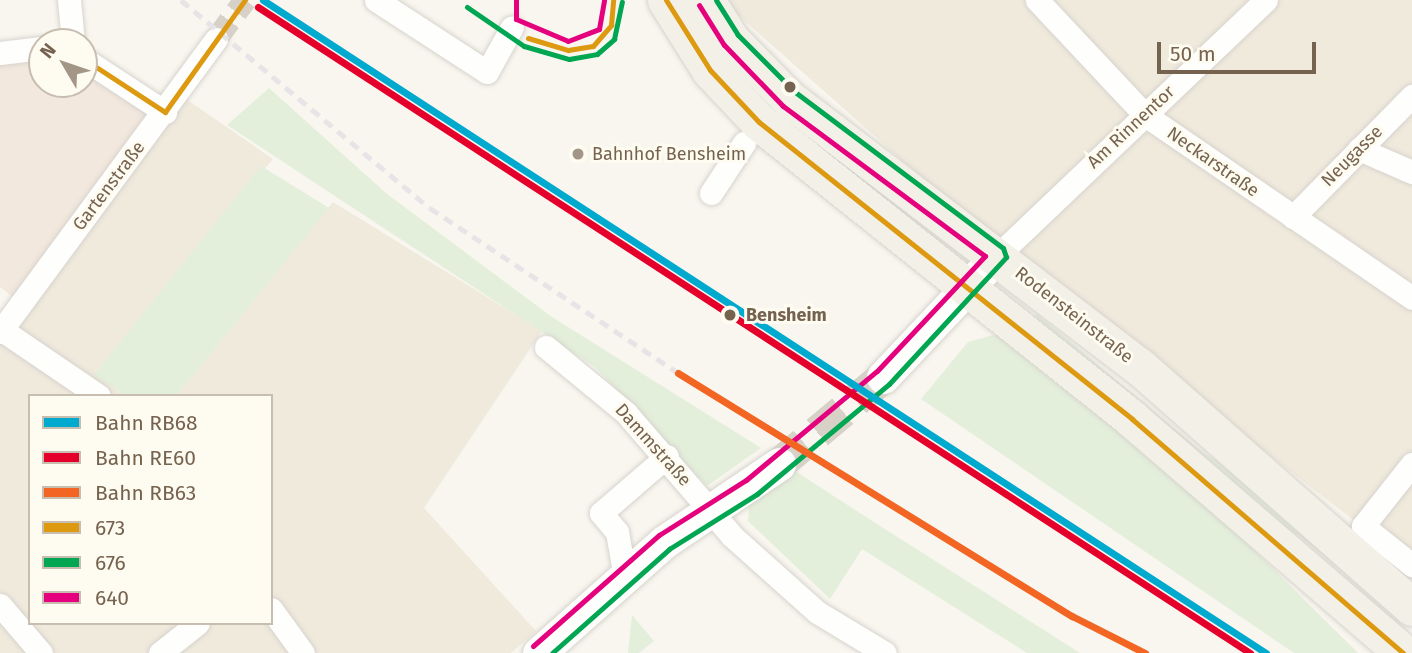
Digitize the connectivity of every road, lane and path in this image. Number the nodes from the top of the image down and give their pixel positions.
1 (69, 0) edge
2 (376, 0) edge
3 (666, 0) edge
4 (1037, 0) edge
5 (1266, 0) edge
6 (725, 22) edge
7 (512, 27) dead end
8 (72, 28) edge
9 (216, 39) tunnel mouth
10 (28, 50) edge
11 (0, 53) edge
12 (98, 69) edge
13 (1412, 96) edge
14 (165, 112) junction
15 (1145, 115) junction
16 (744, 144) dead end
17 (1359, 149) junction
18 (1412, 172) edge
19 (711, 193) dead end
20 (1293, 217) junction
21 (998, 255) junction
22 (969, 285) junction
23 (1412, 298) edge
24 (1, 331) edge
25 (545, 347) dead end
26 (883, 376) tunnel mouth
27 (96, 394) edge
28 (667, 456) junction
29 (779, 464) tunnel mouth
30 (1412, 464) edge
31 (711, 511) junction
32 (1397, 574) edge
33 (625, 577) junction
34 (0, 605) edge
35 (1412, 607) edge
36 (1353, 611) junction
37 (273, 612) edge
38 (195, 625) edge
39 (41, 653) edge
40 (160, 653) edge
41 (303, 653) edge
42 (539, 653) edge
43 (885, 653) edge
44 (1403, 653) edge

1 - 8 street
2 - 7 street
3 - 22 main road
4 - 15 street, Neckarstraße
5 - 15 street, Am Rinnentor
6 - 21 main road, Rodensteinstraße
9 - 14 street, Gartenstraße
10 - 11 street
12 - 14 street
13 - 17 street, Neugasse
14 - 24 street, Gartenstraße
15 - 20 street, Neckarstraße
15 - 21 street, Am Rinnentor
16 - 19 street
17 - 18 street
17 - 20 street, Neugasse
20 - 23 street, Neckarstraße
21 - 22 main road
21 - 32 main road, Rodensteinstraße
22 - 26 main road
22 - 36 main road
24 - 27 street
25 - 28 street, Dammstraße
28 - 31 street, Dammstraße
28 - 33 street
29 - 31 main road
30 - 32 street, Rodensteinstraße
31 - 33 main road
31 - 43 street, Dammstraße
32 - 35 main road, Rodensteinstraße
32 - 36 main road
33 - 42 main road
34 - 39 street
36 - 44 main road
37 - 41 street
38 - 40 street

